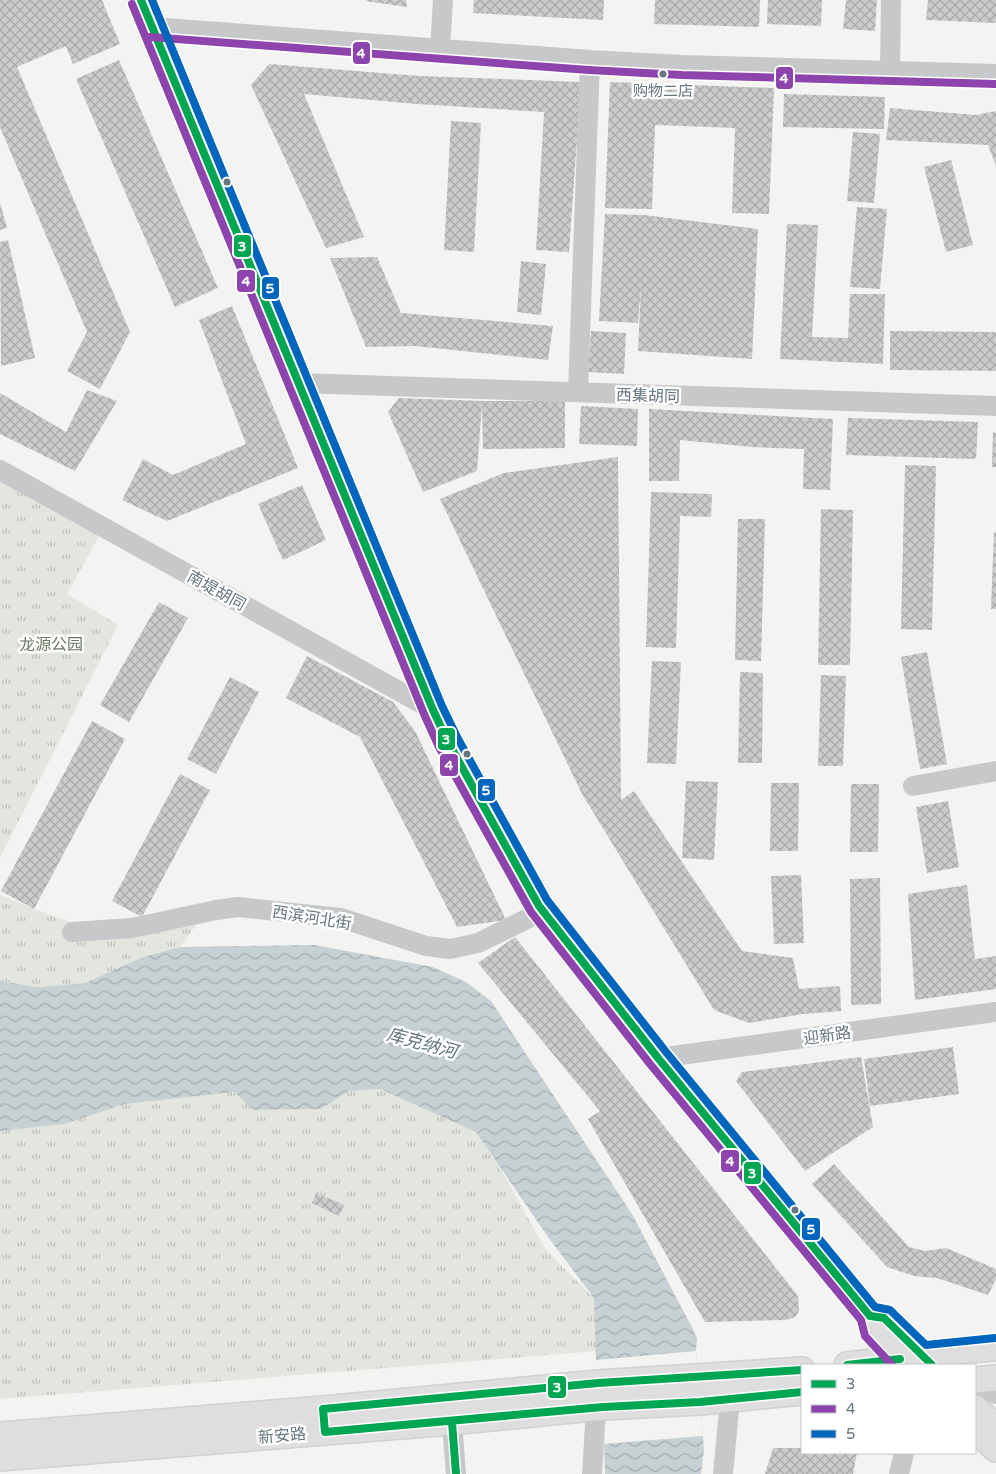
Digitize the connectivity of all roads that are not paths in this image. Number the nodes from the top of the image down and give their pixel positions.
1 (141, 0) edge
2 (443, 0) edge
3 (891, 0) edge
4 (151, 27) junction
5 (440, 49) junction
6 (590, 60) junction
7 (890, 70) junction
8 (996, 74) edge
9 (299, 383) junction
10 (578, 392) junction
11 (996, 406) edge
12 (0, 470) edge
13 (433, 710) junction
14 (996, 771) edge
15 (913, 786) dead end
16 (543, 911) junction
17 (72, 932) dead end
18 (996, 1012) edge
19 (658, 1058) junction
20 (996, 1348) edge
21 (916, 1362) edge
22 (870, 1364) edge
23 (801, 1370) edge
24 (996, 1378) edge
25 (976, 1380) edge
26 (976, 1388) edge
27 (801, 1392) edge
28 (996, 1394) edge
29 (730, 1398) junction
30 (599, 1400) junction
31 (976, 1409) edge
32 (452, 1422) junction
33 (996, 1427) edge
34 (976, 1431) edge
35 (0, 1435) edge
36 (996, 1449) edge
37 (904, 1454) edge
38 (0, 1458) edge
39 (456, 1474) edge
40 (592, 1474) edge
41 (723, 1474) edge
42 (899, 1474) edge

1 - 4 main road
2 - 5 street
3 - 7 street
4 - 5 street
4 - 9 main road
5 - 6 street
6 - 7 street
6 - 10 street
7 - 8 street
9 - 10 street, 西集胡同
9 - 13 main road
10 - 11 street, 西集胡同
12 - 13 street, 南堤胡同
13 - 16 main road
14 - 15 street
16 - 17 street, 西滨河北街
16 - 19 main road
18 - 19 street, 迎新路
19 - 21 main road
20 - 21 main road
21 - 22 main road
23 - 30 main road, 新安路
24 - 25 main road
26 - 28 street
27 - 29 main road, 新安路
29 - 30 main road, 新安路
29 - 41 street
30 - 32 main road, 新安路
30 - 35 main road, 新安路
30 - 40 street
31 - 33 main road
32 - 38 main road, 新安路
32 - 39 street
34 - 36 main road
37 - 42 street

